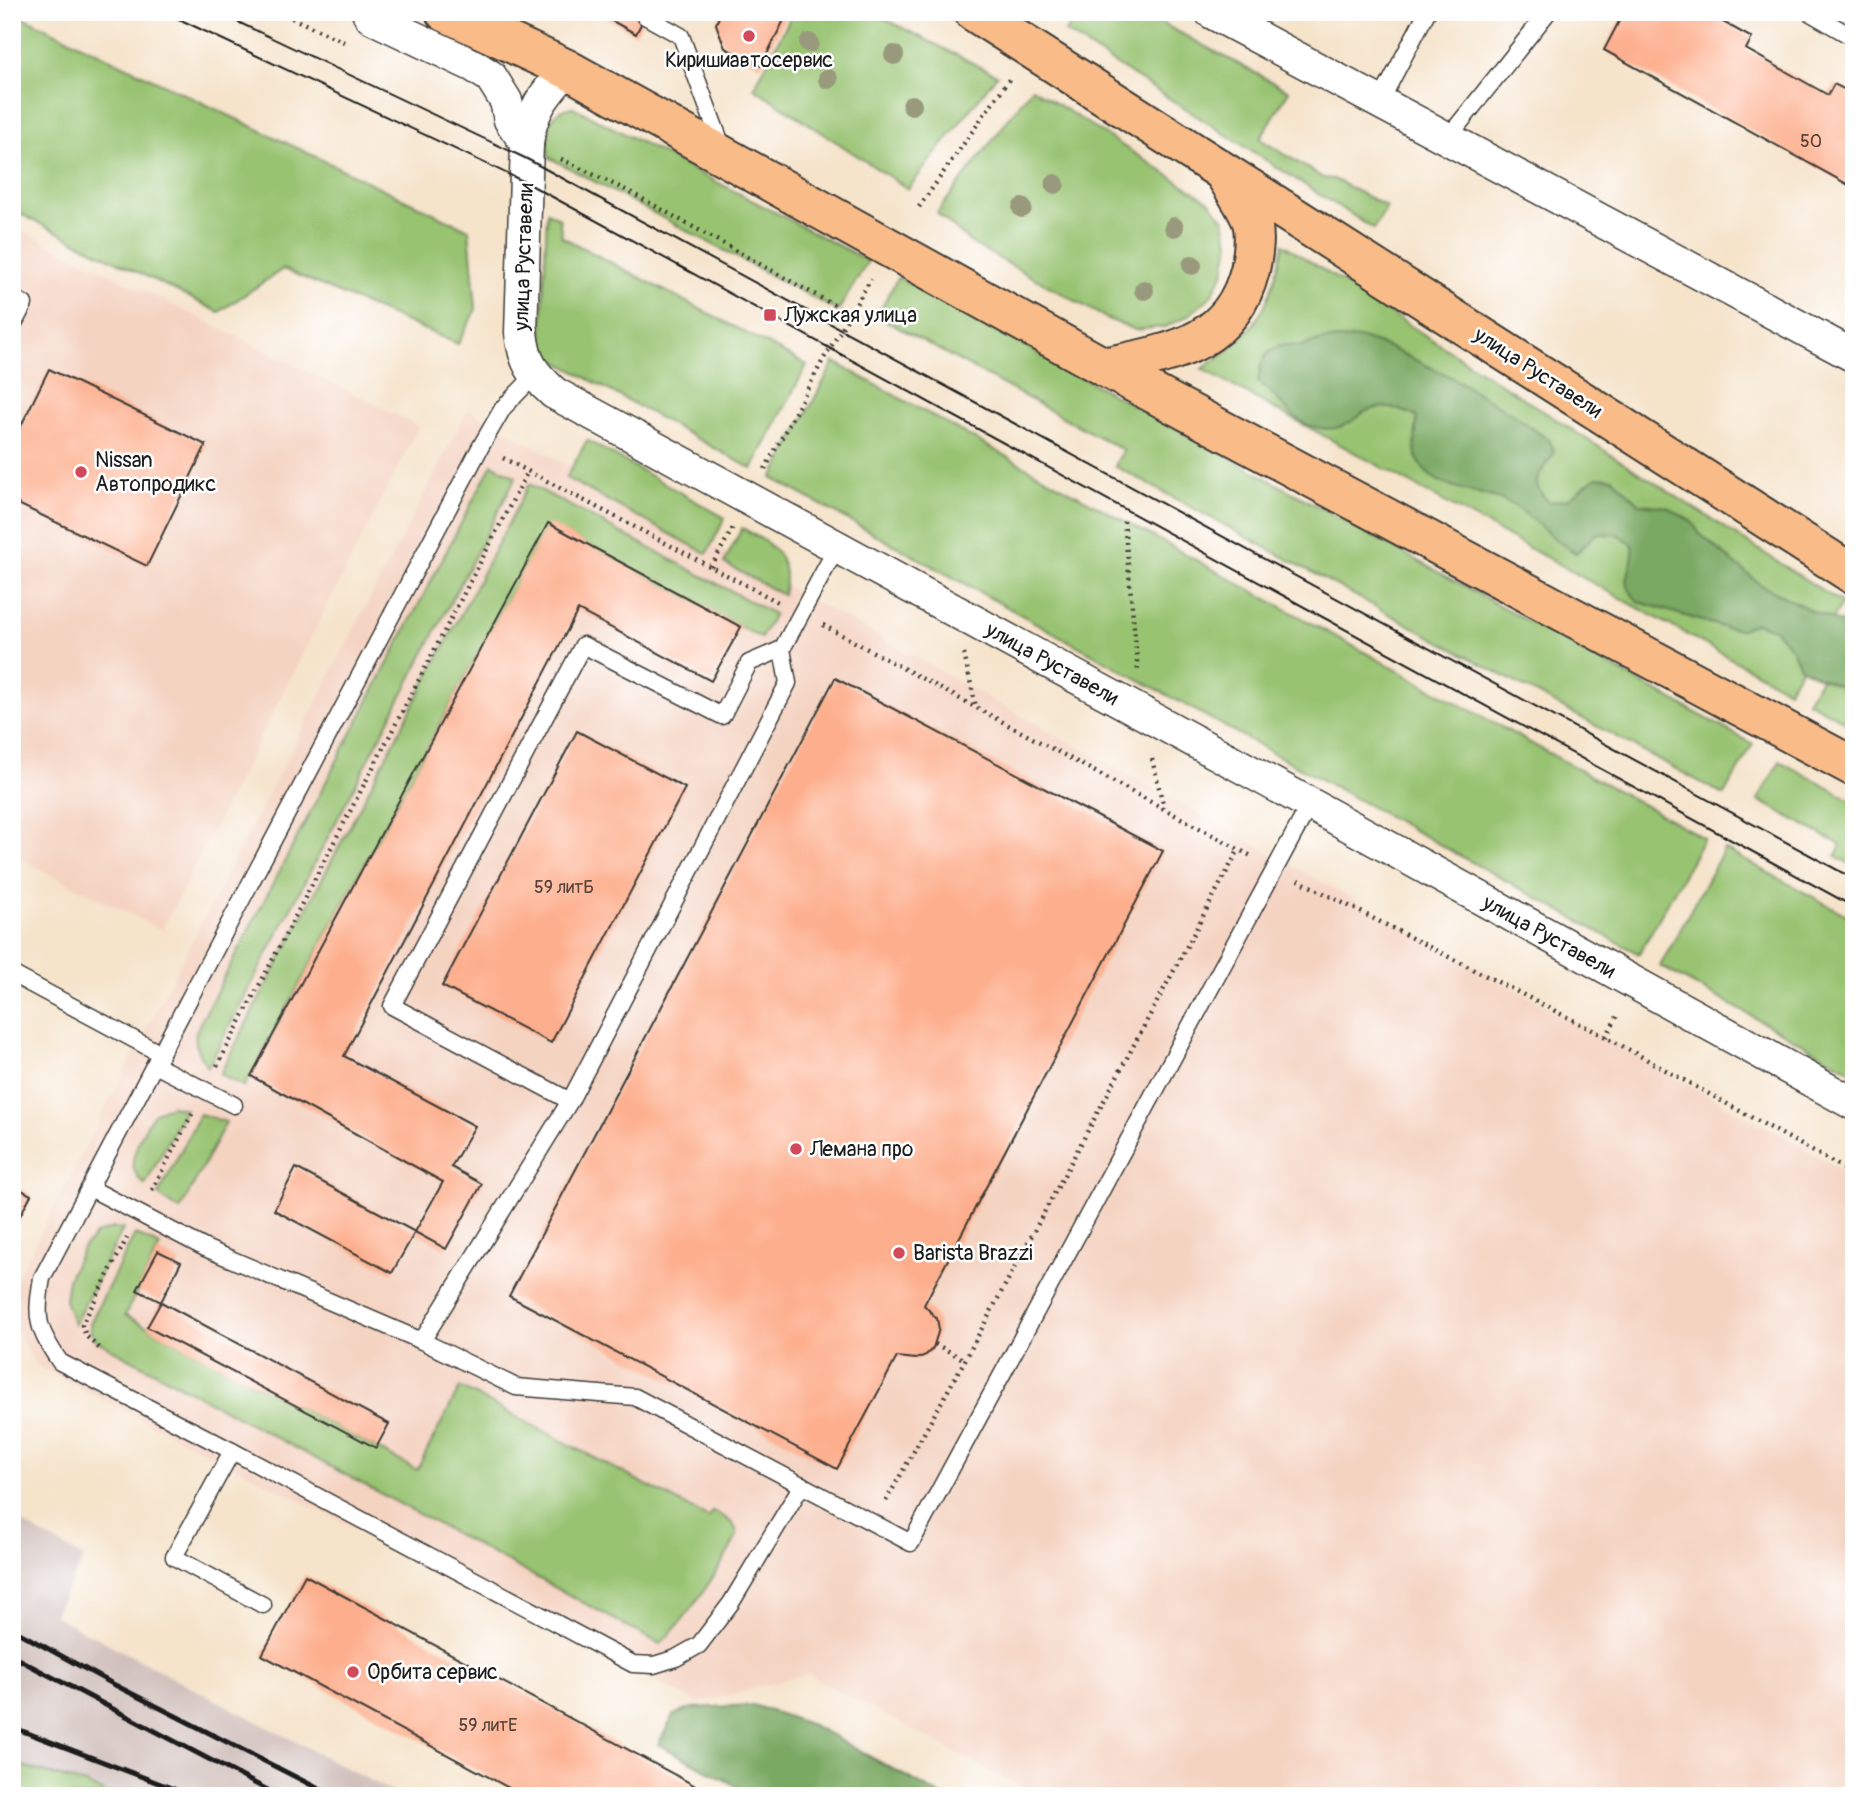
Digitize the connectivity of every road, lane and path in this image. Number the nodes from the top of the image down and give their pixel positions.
1 (279, 12) edge
2 (368, 12) edge
3 (445, 12) edge
4 (974, 12) edge
5 (1212, 12) edge
6 (1427, 12) edge
7 (1548, 12) edge
8 (1809, 12) edge
9 (645, 16) dead end
10 (1854, 37) edge
11 (352, 46) dead end
12 (568, 69) junction
13 (1010, 78) dead end
14 (1380, 102) junction
15 (1447, 139) junction
16 (527, 144) junction
17 (726, 157) junction
18 (1223, 171) junction
19 (919, 207) dead end
20 (872, 278) dead end
21 (12, 298) edge
22 (850, 314) junction
23 (12, 327) edge
24 (1854, 356) edge
25 (1104, 367) junction
26 (534, 376) junction
27 (481, 446) junction
28 (528, 471) junction
29 (762, 474) dead end
30 (1124, 521) dead end
31 (735, 524) dead end
32 (837, 547) junction
33 (711, 567) junction
34 (1854, 575) edge
35 (801, 614) junction
36 (782, 649) junction
37 (1141, 712) junction
38 (1854, 767) edge
39 (1310, 804) junction
40 (1164, 809) junction
41 (1239, 849) junction
42 (1275, 869) junction
43 (12, 974) edge
44 (1622, 1008) dead end
45 (1606, 1037) junction
46 (158, 1060) junction
47 (204, 1090) junction
48 (570, 1101) junction
49 (1854, 1104) edge
50 (234, 1105) dead end
51 (1854, 1174) edge
52 (90, 1188) junction
53 (140, 1214) junction
54 (422, 1341) junction
55 (935, 1344) dead end
56 (107, 1353) dead end
57 (965, 1360) junction
58 (232, 1451) junction
59 (802, 1485) junction
60 (874, 1523) junction
61 (263, 1605) dead end

1 - 11 path
2 - 16 street
3 - 12 main road
4 - 18 main road, улица Руставели
5 - 14 street
6 - 14 lane
7 - 15 lane
8 - 10 lane
9 - 17 lane
12 - 16 street, улица Руставели
12 - 17 main road
13 - 19 path
14 - 15 street
15 - 24 street
16 - 22 path
16 - 26 street, улица Руставели
17 - 25 main road
18 - 25 main road
18 - 34 main road, улица Руставели
20 - 22 path
21 - 23 lane
22 - 29 path
25 - 38 main road
26 - 27 lane
26 - 32 street, улица Руставели
27 - 28 path
27 - 46 lane
28 - 33 path
28 - 47 path
30 - 37 path
31 - 33 path
32 - 35 lane
32 - 37 street, улица Руставели
33 - 35 path
35 - 36 lane
35 - 40 path
36 - 48 lane
36 - 48 lane
37 - 39 street, улица Руставели
37 - 40 path
39 - 42 lane
39 - 49 street, улица Руставели
40 - 41 path
41 - 42 path
41 - 57 path
42 - 45 path
42 - 60 lane
43 - 46 lane
44 - 45 path
45 - 51 path
46 - 47 lane
46 - 52 lane
47 - 50 lane
47 - 53 path
48 - 54 lane
52 - 53 lane
52 - 58 lane
53 - 54 lane
53 - 56 path
54 - 59 lane
55 - 57 path
57 - 60 path
58 - 59 lane
58 - 61 lane
59 - 60 lane

